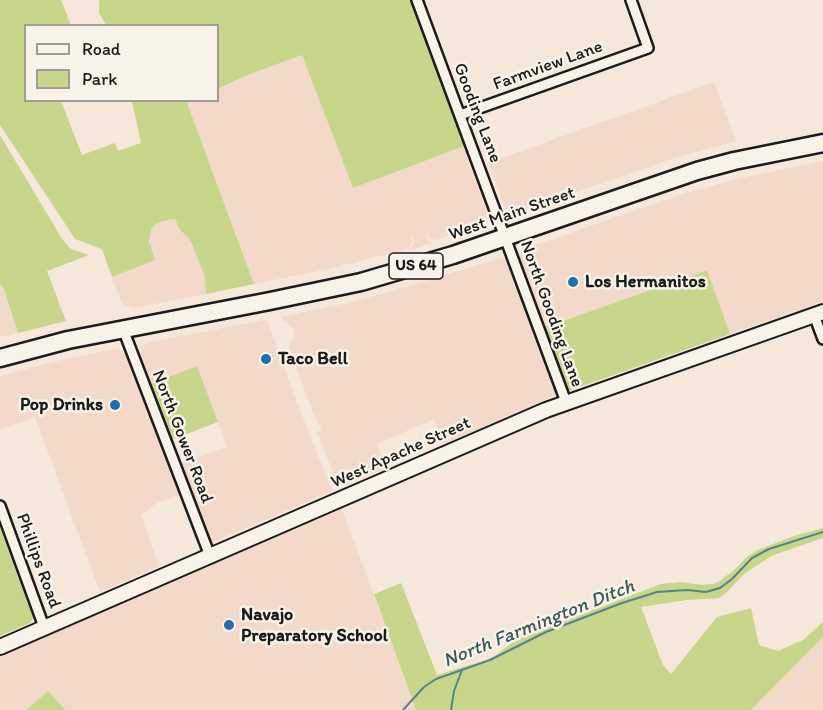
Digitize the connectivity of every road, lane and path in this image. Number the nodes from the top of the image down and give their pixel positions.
1 (417, 0) edge
2 (631, 0) edge
3 (460, 115) junction
4 (823, 143) edge
5 (505, 237) junction
6 (818, 313) edge
7 (123, 329) junction
8 (823, 339) edge
9 (0, 358) edge
10 (566, 402) junction
11 (0, 506) edge
12 (210, 556) junction
13 (44, 627) junction
14 (0, 647) edge

1 - 3 street, Gooding Lane
2 - 3 street, Farmview Lane
3 - 5 street, Gooding Lane
4 - 5 highway, West Main Street / US 64
5 - 7 highway, West Main Street / US 64
5 - 10 street, North Gooding Lane
6 - 8 street
6 - 10 main road, West Apache Street
7 - 9 highway, West Main Street / US 64
7 - 12 street, North Gower Road
10 - 12 main road, West Apache Street
11 - 13 street, Phillips Road
12 - 13 main road, West Apache Street
13 - 14 main road, West Apache Street

